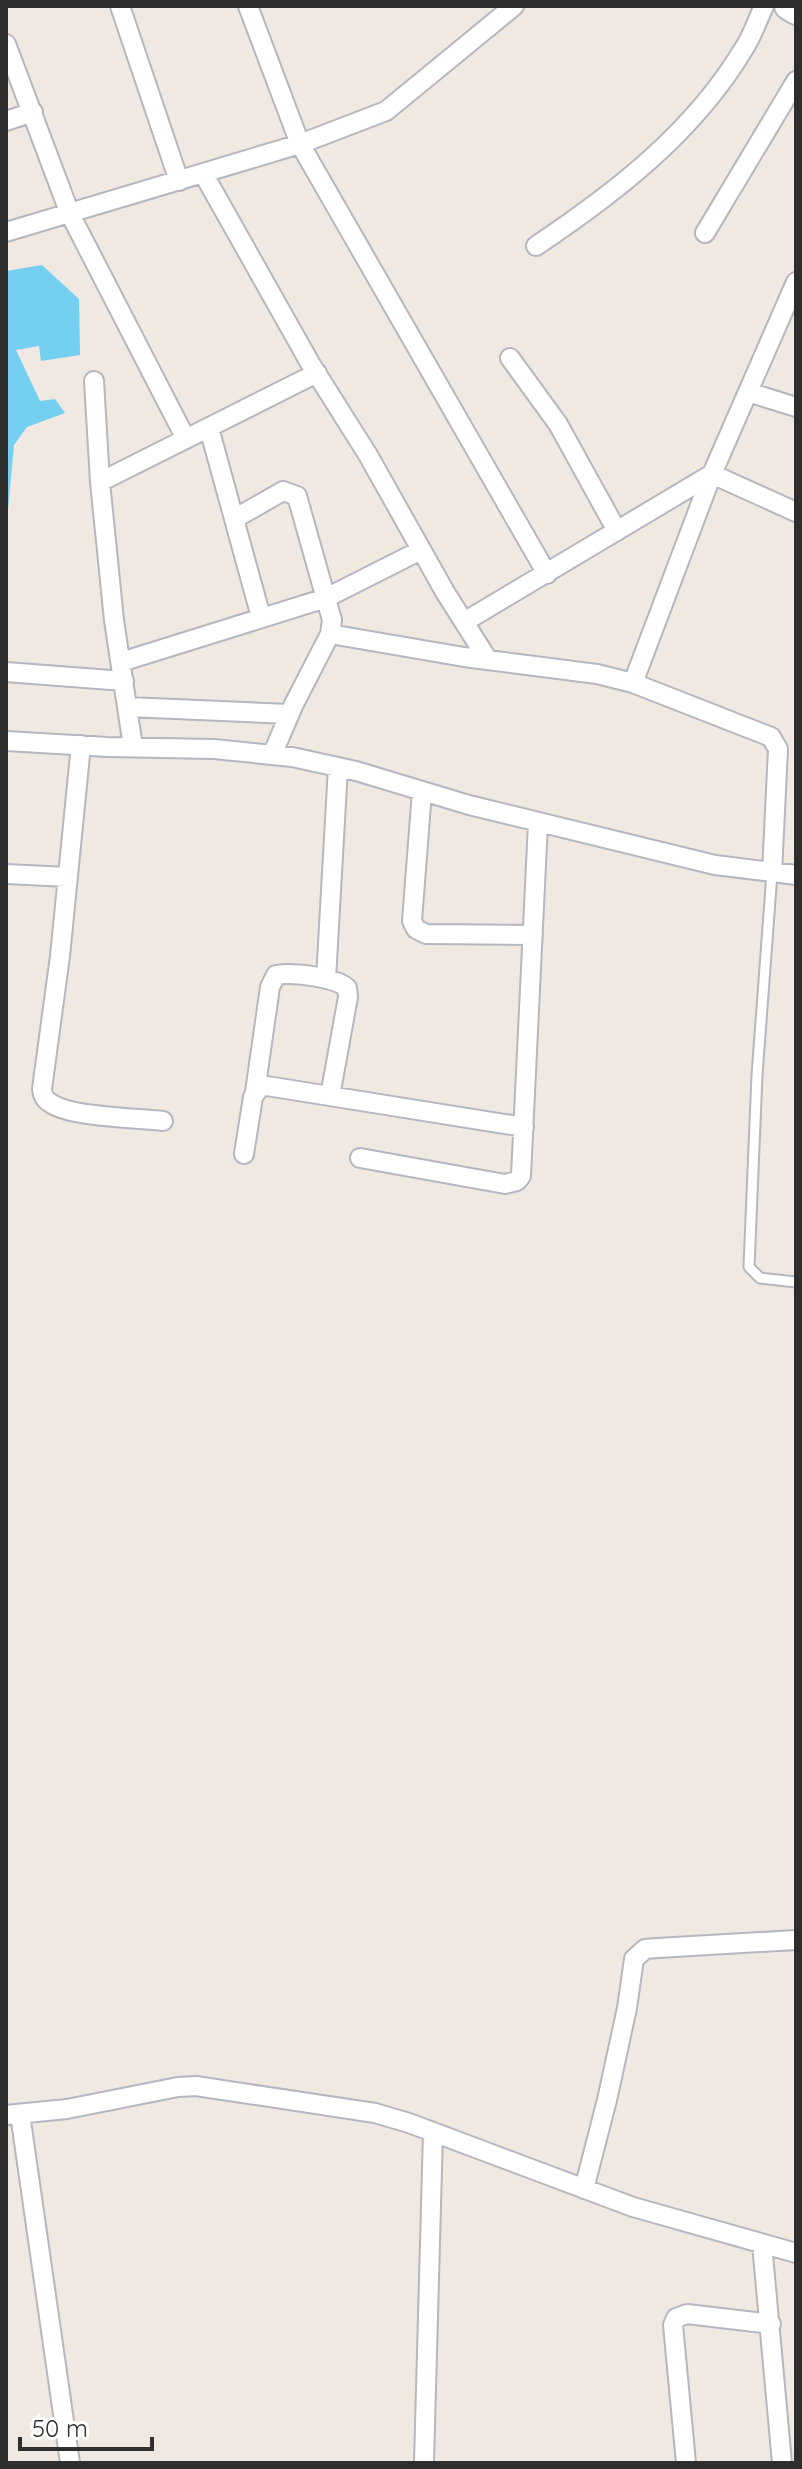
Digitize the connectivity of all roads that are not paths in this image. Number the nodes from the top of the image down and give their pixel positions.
1 (120, 6) edge
2 (248, 6) edge
3 (514, 6) edge
4 (764, 6) edge
5 (788, 6) edge
6 (796, 11) edge
7 (6, 44) edge
8 (796, 81) edge
9 (33, 112) junction
10 (6, 121) edge
11 (300, 144) junction
12 (203, 173) junction
13 (179, 181) junction
14 (70, 214) junction
15 (6, 232) edge
16 (705, 233) dead end
17 (536, 246) dead end
18 (796, 282) edge
19 (510, 358) dead end
20 (317, 373) junction
21 (94, 381) dead end
22 (748, 392) junction
23 (796, 407) edge
24 (209, 428) junction
25 (186, 439) junction
26 (712, 474) junction
27 (100, 482) junction
28 (796, 512) edge
29 (234, 519) junction
30 (617, 531) junction
31 (421, 550) junction
32 (547, 574) junction
33 (326, 598) junction
34 (261, 617) junction
35 (464, 622) junction
36 (330, 634) junction
37 (488, 660) junction
38 (121, 662) junction
39 (6, 672) edge
40 (124, 681) junction
41 (633, 683) junction
42 (128, 707) junction
43 (289, 714) junction
44 (6, 741) edge
45 (81, 745) junction
46 (133, 747) junction
47 (272, 755) junction
48 (338, 767) junction
49 (422, 791) junction
50 (538, 823) junction
51 (772, 873) junction
52 (6, 874) edge
53 (796, 875) edge
54 (68, 877) junction
55 (533, 935) junction
56 (326, 979) junction
57 (255, 1092) junction
58 (330, 1096) junction
59 (163, 1121) dead end
60 (524, 1127) junction
61 (244, 1154) dead end
62 (360, 1158) dead end
63 (796, 1282) edge
64 (796, 1940) edge
65 (13, 2115) edge
66 (433, 2132) junction
67 (584, 2189) junction
68 (762, 2244) junction
69 (796, 2253) edge
70 (771, 2324) junction
71 (70, 2463) edge
72 (424, 2463) edge
73 (686, 2463) edge
74 (782, 2463) edge

1 - 13 street
2 - 11 street
3 - 11 street
4 - 17 street
5 - 6 street
7 - 9 street
8 - 16 street
9 - 10 street
9 - 14 street
11 - 12 street
11 - 32 street
12 - 13 street
12 - 20 street
13 - 14 street
14 - 15 street
14 - 25 street
18 - 22 street
19 - 30 street
20 - 24 street
20 - 31 street
21 - 27 street
22 - 23 street
22 - 26 street
24 - 25 street
24 - 29 street
25 - 27 street
26 - 28 street
26 - 30 street
26 - 41 street
27 - 38 street
29 - 33 street
29 - 34 street
30 - 32 street
31 - 33 street
31 - 35 street
32 - 35 street
33 - 34 street
33 - 36 street
34 - 38 street
35 - 37 street
36 - 37 street
36 - 43 street
37 - 41 street
38 - 40 street
39 - 40 street
40 - 42 street
41 - 51 street
42 - 43 street
42 - 46 street
43 - 47 street
44 - 45 street
45 - 46 street
45 - 54 street
46 - 47 street
47 - 48 street
48 - 49 street
48 - 56 street
49 - 50 street
49 - 55 street
50 - 51 street
50 - 55 street
51 - 53 street
51 - 63 lane
52 - 54 street
54 - 59 street
55 - 60 street
56 - 57 street
56 - 58 street
57 - 58 street
57 - 61 street
58 - 60 street
60 - 62 street
64 - 67 street
65 - 66 street
65 - 71 street
66 - 67 street
66 - 72 street
67 - 68 street
68 - 69 street
68 - 70 street
70 - 73 street
70 - 74 street

